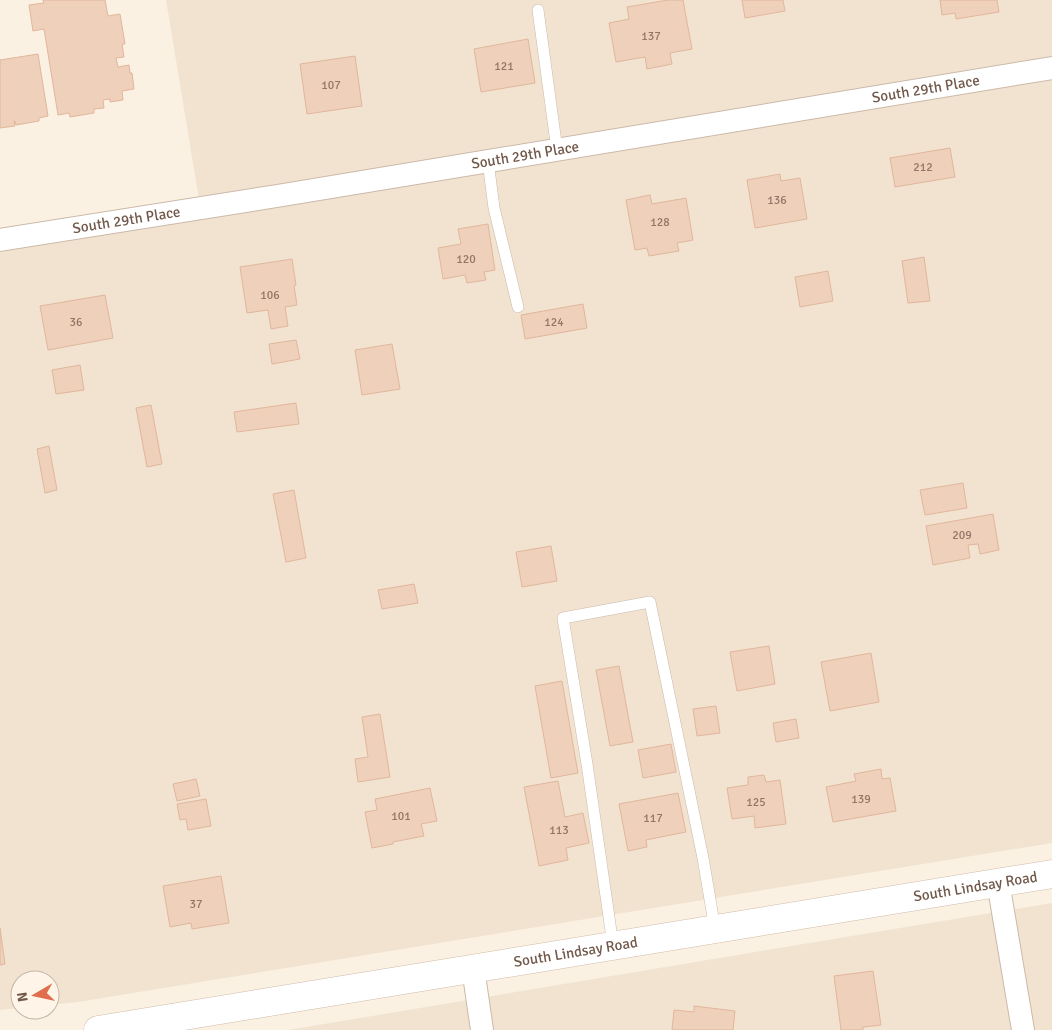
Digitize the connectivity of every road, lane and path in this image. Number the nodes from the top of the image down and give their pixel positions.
1 (538, 10) dead end
2 (1052, 68) edge
3 (558, 150) junction
4 (488, 161) junction
5 (0, 240) edge
6 (518, 307) dead end
7 (1052, 874) edge
8 (998, 882) junction
9 (714, 929) junction
10 (613, 945) junction
11 (473, 968) junction
12 (98, 1030) edge
13 (482, 1030) edge
14 (1023, 1030) edge

1 - 3 lane
2 - 3 street, South 29th Place
3 - 4 street, South 29th Place
4 - 5 street, South 29th Place
4 - 6 lane
7 - 8 main road, South Lindsay Road
8 - 9 main road, South Lindsay Road
8 - 14 street
9 - 10 main road, South Lindsay Road
9 - 10 lane
10 - 11 main road, South Lindsay Road
11 - 12 main road, South Lindsay Road
11 - 13 street

